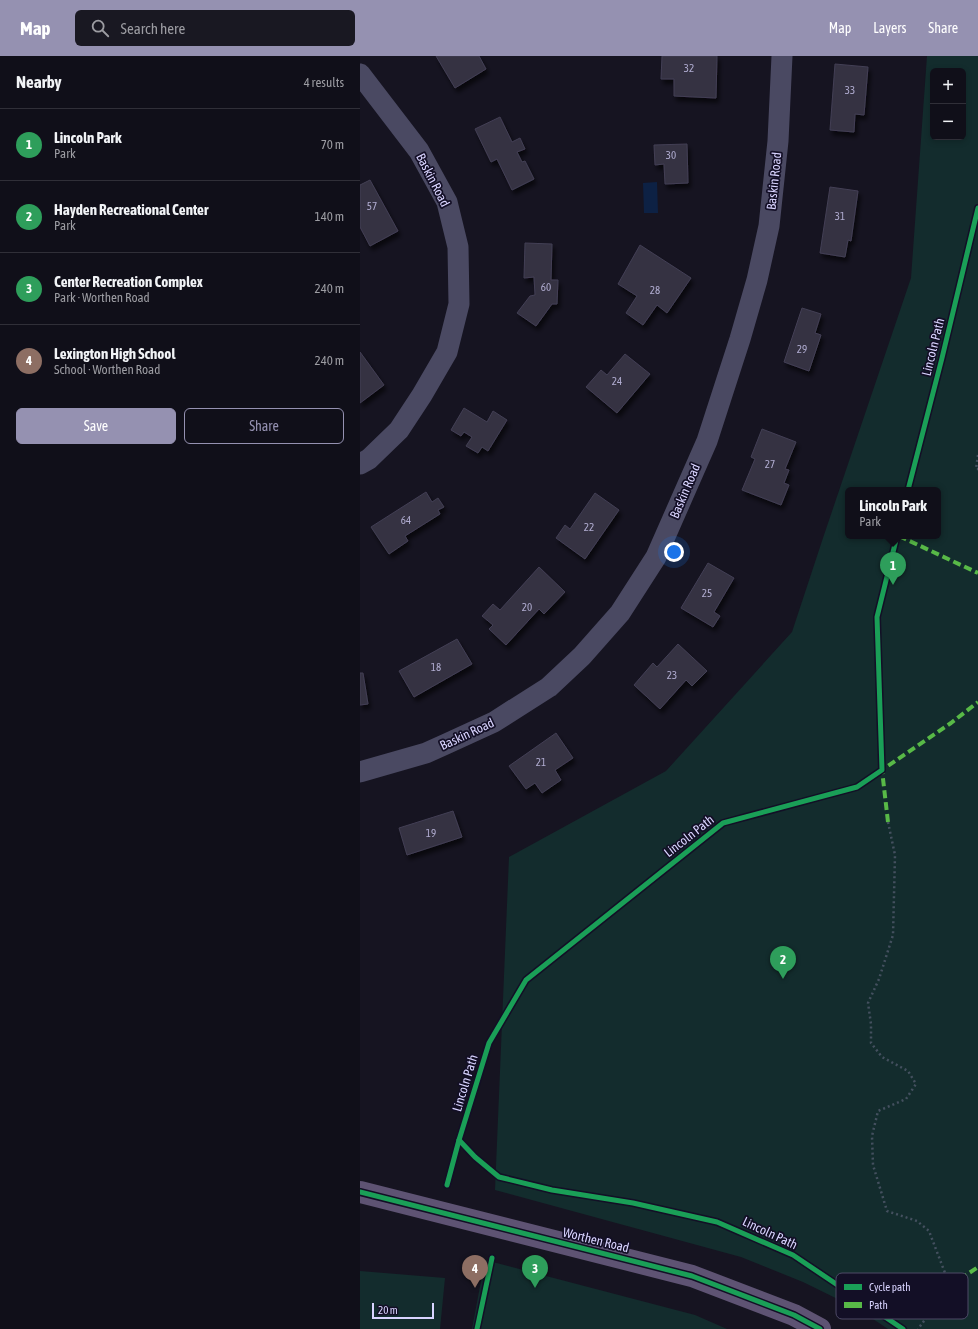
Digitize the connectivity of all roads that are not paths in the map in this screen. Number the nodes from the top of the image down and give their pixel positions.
1 (782, 56) edge
2 (360, 74) edge
3 (360, 464) edge
4 (360, 772) edge
5 (360, 1192) edge
6 (820, 1329) edge

1 - 4 street, Baskin Road
2 - 3 street, Baskin Road
5 - 6 main road, Worthen Road

